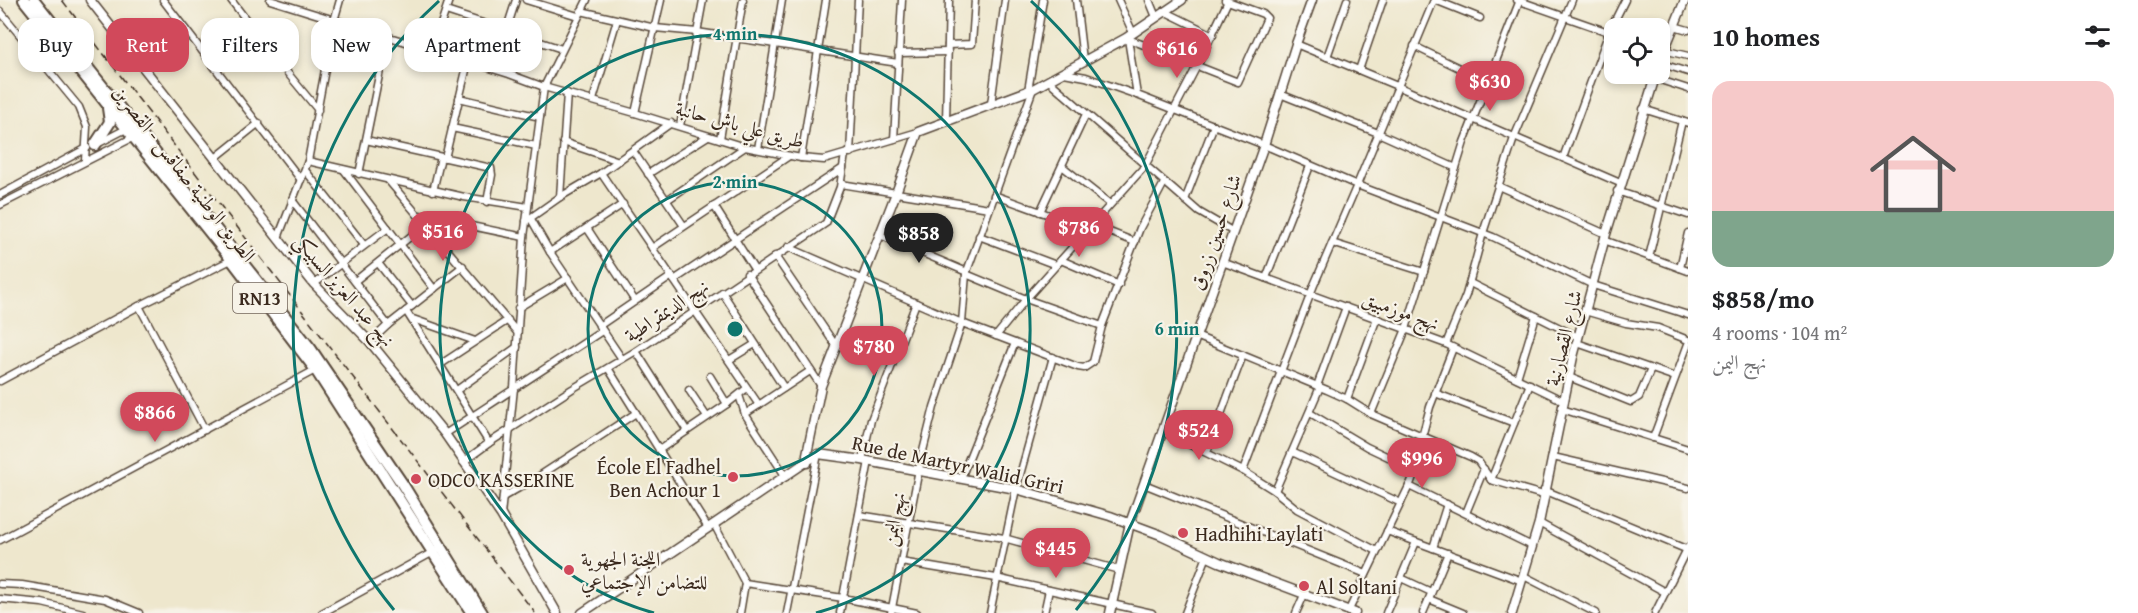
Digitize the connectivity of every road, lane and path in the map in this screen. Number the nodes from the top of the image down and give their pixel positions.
1 (24, 0) edge
2 (34, 0) edge
3 (90, 0) edge
4 (163, 0) edge
5 (231, 0) edge
6 (270, 0) edge
7 (297, 0) edge
8 (340, 0) edge
9 (516, 0) edge
10 (526, 0) edge
11 (587, 0) edge
12 (661, 0) edge
13 (703, 0) edge
14 (743, 0) edge
15 (782, 0) edge
16 (826, 0) edge
17 (858, 0) edge
18 (902, 0) edge
19 (950, 0) edge
20 (975, 0) edge
21 (1005, 0) edge
22 (1043, 0) edge
23 (1076, 0) edge
24 (1118, 0) edge
25 (1149, 0) edge
26 (1312, 0) edge
27 (1347, 0) edge
28 (1383, 0) edge
29 (1434, 0) edge
30 (1518, 0) edge
31 (1572, 0) edge
32 (1625, 0) edge
33 (1685, 0) edge
34 (446, 1) edge
35 (1179, 1) edge
36 (1226, 1) edge
37 (551, 4) edge
38 (295, 8) junction
39 (0, 11) edge
40 (446, 11) junction
41 (1166, 12) junction
42 (580, 13) junction
43 (1156, 17) junction
44 (177, 18) edge
45 (325, 18) edge
46 (335, 18) edge
47 (444, 18) edge
48 (467, 18) edge
49 (510, 18) edge
50 (1480, 18) dead end
51 (1565, 18) junction
52 (1617, 18) edge
53 (106, 20) edge
54 (616, 20) junction
55 (1674, 26) junction
56 (654, 28) junction
57 (1688, 30) edge
58 (1604, 31) edge
59 (697, 32) junction
60 (1670, 33) edge
61 (189, 34) edge
62 (1213, 35) junction
63 (1129, 37) junction
64 (737, 39) junction
65 (542, 43) edge
66 (1296, 44) junction
67 (776, 45) junction
68 (1414, 46) junction
69 (948, 48) junction
70 (562, 49) junction
71 (818, 51) junction
72 (1604, 51) edge
73 (1670, 51) edge
74 (898, 53) junction
75 (1688, 56) edge
76 (1327, 57) junction
77 (854, 58) junction
78 (1083, 60) junction
79 (898, 63) junction
80 (1197, 66) junction
81 (1670, 66) edge
82 (1359, 70) junction
83 (147, 72) edge
84 (325, 72) edge
85 (380, 72) edge
86 (466, 72) edge
87 (498, 72) edge
88 (1688, 72) edge
89 (1063, 73) junction
90 (1049, 81) junction
91 (1488, 82) junction
92 (1670, 82) edge
93 (1652, 84) edge
94 (1397, 86) junction
95 (544, 87) junction
96 (1688, 89) edge
97 (1030, 90) junction
98 (567, 93) junction
99 (1280, 94) junction
100 (1137, 95) junction
101 (459, 98) junction
102 (593, 100) junction
103 (991, 104) junction
104 (108, 105) junction
105 (1643, 109) junction
106 (318, 110) junction
107 (1174, 110) junction
108 (635, 113) junction
109 (1086, 114) junction
110 (540, 117) junction
111 (945, 121) junction
112 (1474, 121) junction
113 (1685, 122) edge
114 (259, 123) junction
115 (671, 123) junction
116 (1214, 125) junction
117 (680, 126) junction
118 (452, 128) junction
119 (133, 131) junction
120 (918, 132) junction
121 (1378, 133) junction
122 (708, 136) junction
123 (1514, 138) junction
124 (720, 139) junction
125 (894, 139) junction
126 (366, 140) junction
127 (563, 142) junction
128 (1264, 145) junction
129 (536, 146) junction
130 (90, 147) junction
131 (745, 147) junction
132 (758, 149) junction
133 (633, 151) junction
134 (847, 153) junction
135 (789, 156) junction
136 (443, 158) junction
137 (801, 158) junction
138 (1563, 158) junction
139 (214, 159) junction
140 (85, 160) junction
141 (619, 161) junction
142 (308, 162) junction
143 (1062, 166) junction
144 (1145, 166) junction
145 (1310, 166) junction
146 (843, 168) junction
147 (1456, 168) junction
148 (305, 170) junction
149 (344, 170) junction
150 (601, 173) junction
151 (359, 174) junction
152 (648, 174) junction
153 (301, 180) junction
154 (388, 180) junction
155 (1164, 183) junction
156 (841, 184) junction
157 (1357, 185) junction
158 (1498, 186) junction
159 (1619, 187) junction
160 (433, 191) junction
161 (896, 193) junction
162 (0, 195) edge
163 (994, 195) junction
164 (560, 197) junction
165 (292, 200) junction
166 (667, 200) junction
167 (1185, 200) junction
168 (487, 202) junction
169 (623, 204) junction
170 (1110, 204) junction
171 (0, 205) edge
172 (714, 206) junction
173 (1661, 206) junction
174 (528, 207) junction
175 (989, 208) junction
176 (1040, 212) junction
177 (418, 215) junction
178 (1688, 215) edge
179 (1442, 217) junction
180 (528, 220) junction
181 (426, 224) junction
182 (684, 226) junction
183 (1090, 227) junction
184 (388, 228) junction
185 (587, 228) junction
186 (1232, 231) junction
187 (1483, 233) junction
188 (1688, 233) edge
189 (880, 235) junction
190 (979, 236) junction
191 (524, 237) junction
192 (1605, 237) junction
193 (278, 238) junction
194 (734, 239) junction
195 (1135, 242) junction
196 (1332, 243) junction
197 (364, 245) junction
198 (401, 245) junction
199 (788, 247) junction
200 (652, 248) junction
201 (550, 252) junction
202 (775, 256) junction
203 (1649, 256) junction
204 (235, 257) junction
205 (1222, 262) junction
206 (341, 263) junction
207 (378, 263) junction
208 (1059, 263) junction
209 (463, 266) junction
210 (1680, 268) junction
211 (754, 269) junction
212 (1688, 271) edge
213 (1424, 272) junction
214 (966, 273) junction
215 (747, 274) junction
216 (568, 278) junction
217 (673, 278) junction
218 (1266, 278) junction
219 (862, 279) junction
220 (355, 281) junction
221 (1470, 283) junction
222 (314, 284) junction
223 (1119, 285) junction
224 (1593, 285) junction
225 (434, 289) junction
226 (722, 292) junction
227 (1310, 294) junction
228 (1026, 299) junction
229 (635, 301) junction
230 (916, 303) junction
231 (139, 306) junction
232 (1346, 307) junction
233 (518, 308) junction
234 (409, 309) junction
235 (695, 311) junction
236 (1586, 311) junction
237 (1688, 315) edge
238 (1536, 316) junction
239 (1377, 318) junction
240 (412, 319) junction
241 (508, 320) junction
242 (962, 323) junction
243 (388, 325) junction
244 (1102, 326) junction
245 (601, 328) junction
246 (1406, 329) junction
247 (517, 332) junction
248 (996, 336) junction
249 (1196, 336) junction
250 (1578, 340) junction
251 (475, 341) junction
252 (370, 342) junction
253 (1688, 342) edge
254 (1015, 343) junction
255 (755, 344) junction
256 (1446, 344) junction
257 (836, 346) junction
258 (517, 347) junction
259 (1453, 348) junction
260 (636, 351) junction
261 (1243, 355) junction
262 (1053, 357) junction
263 (622, 359) junction
264 (729, 360) junction
265 (441, 364) junction
266 (319, 368) junction
267 (608, 368) junction
268 (1651, 369) junction
269 (810, 370) junction
270 (1281, 371) junction
271 (710, 376) dead end
272 (1569, 377) junction
273 (1675, 377) junction
274 (1517, 378) junction
275 (0, 381) edge
276 (1530, 384) junction
277 (821, 386) junction
278 (1318, 387) junction
279 (514, 388) junction
280 (747, 388) junction
281 (784, 388) junction
282 (457, 390) junction
283 (689, 390) dead end
284 (1435, 393) junction
285 (739, 395) junction
286 (1347, 399) junction
287 (727, 404) junction
288 (759, 405) junction
289 (1563, 405) junction
290 (636, 412) junction
291 (1310, 413) junction
292 (745, 414) junction
293 (1371, 414) junction
294 (473, 417) junction
295 (707, 417) junction
296 (1514, 423) junction
297 (205, 430) junction
298 (509, 431) junction
299 (687, 431) junction
300 (1164, 432) junction
301 (445, 434) junction
302 (1422, 437) junction
303 (1653, 438) junction
304 (489, 442) junction
305 (1688, 449) edge
306 (659, 450) junction
307 (1207, 452) junction
308 (1292, 452) junction
309 (818, 454) junction
310 (1553, 457) junction
311 (865, 461) junction
312 (463, 462) junction
313 (807, 463) junction
314 (1484, 469) junction
315 (919, 470) junction
316 (1416, 470) junction
317 (1243, 471) junction
318 (786, 477) junction
319 (961, 478) junction
320 (1491, 480) junction
321 (1144, 484) junction
322 (1410, 486) junction
323 (1688, 488) edge
324 (1016, 489) junction
325 (1275, 491) junction
326 (1544, 492) junction
327 (503, 497) junction
328 (1401, 503) junction
329 (1447, 504) junction
330 (1466, 513) junction
331 (859, 515) junction
332 (501, 516) junction
333 (909, 522) junction
334 (1130, 523) junction
335 (1539, 523) junction
336 (711, 526) junction
337 (1387, 531) junction
338 (1004, 538) junction
339 (0, 540) edge
340 (1416, 542) junction
341 (1532, 546) junction
342 (1433, 548) junction
343 (1688, 549) edge
344 (437, 550) junction
345 (1377, 551) junction
346 (1448, 553) junction
347 (1207, 556) junction
348 (901, 562) junction
349 (1119, 570) junction
350 (1366, 574) junction
351 (996, 578) junction
352 (1401, 578) junction
353 (1523, 579) junction
354 (745, 583) junction
355 (0, 584) edge
356 (792, 590) junction
357 (1049, 590) junction
358 (1665, 592) junction
359 (1304, 595) junction
360 (1430, 596) junction
361 (843, 598) junction
362 (0, 599) edge
363 (42, 603) junction
364 (1110, 609) edge
365 (892, 611) edge
366 (1144, 612) edge
367 (1350, 612) edge
368 (1514, 612) edge
369 (46, 613) edge
370 (83, 613) edge
371 (139, 613) edge
372 (322, 613) edge
373 (472, 613) edge
374 (482, 613) edge
375 (557, 613) edge
376 (582, 613) edge
377 (740, 613) edge
378 (787, 613) edge
379 (840, 613) edge
380 (917, 613) edge
381 (990, 613) edge
382 (1044, 613) edge
383 (1152, 613) edge
384 (1185, 613) edge
385 (1296, 613) edge
386 (1386, 613) edge
387 (1423, 613) edge
388 (1463, 613) edge
389 (1596, 613) edge
390 (1655, 613) edge

1 - 104 main road, الطريق الوطنية صفاقس - القصرين / RN13
2 - 119 main road, الطريق الوطنية صفاقس - القصرين / RN13
3 - 53 street, نهج عبد العزيز السبيكي
4 - 44 street
5 - 106 street
6 - 38 street, طريق علي باش حانبة
7 - 38 street
8 - 46 street
9 - 49 street
10 - 37 street
11 - 42 street
12 - 56 street
13 - 59 street
14 - 64 street
15 - 67 street
16 - 71 street
17 - 77 street, نهج الديمقراطية
18 - 74 street
19 - 69 street
20 - 69 street
21 - 103 street
22 - 97 street, نهج اليمن
23 - 78 street
24 - 63 street
25 - 43 street
26 - 66 street, شارع حسين زروق
27 - 76 street
28 - 82 street
29 - 50 street
29 - 68 street
30 - 51 street
30 - 91 street
31 - 51 street
32 - 52 street
33 - 55 street
34 - 40 street
35 - 41 street, طريق علي باش حانبة
36 - 62 street
36 - 80 street
37 - 42 street
38 - 45 street, طريق علي باش حانبة
39 - 130 street
40 - 47 street
40 - 48 street
41 - 43 street, طريق علي باش حانبة
41 - 62 street
42 - 54 street
42 - 70 street
43 - 63 street, طريق علي باش حانبة
51 - 58 street
51 - 123 street
54 - 56 street
54 - 102 street
55 - 57 street
55 - 60 street
56 - 59 street
56 - 108 street
59 - 64 street
59 - 117 street
61 - 114 street
62 - 80 street
63 - 78 street, طريق علي باش حانبة
63 - 80 street
63 - 100 street
64 - 67 street
64 - 124 street
65 - 70 street
66 - 76 street
66 - 99 street, شارع حسين زروق
67 - 71 street
67 - 132 street
68 - 91 street
68 - 94 street
69 - 74 street
69 - 111 street
70 - 95 street
71 - 77 street
71 - 137 street
72 - 138 street
73 - 75 street
74 - 79 street
76 - 82 street
77 - 79 street
77 - 134 street, نهج الديمقراطية
78 - 89 street, طريق علي باش حانبة
79 - 125 street
80 - 107 street
81 - 88 street
82 - 94 street
83 - 139 street, نهج عبد العزيز السبيكي
84 - 106 street
85 - 126 street
86 - 101 street
87 - 95 street, طريق علي باش حانبة
89 - 90 street, طريق علي باش حانبة
89 - 100 street
90 - 97 street, طريق علي باش حانبة
90 - 109 street
91 - 112 street
92 - 96 street
93 - 105 street, شارع القصارنية
94 - 112 street
94 - 121 street
95 - 98 street, طريق علي باش حانبة
95 - 110 street
97 - 103 street, طريق علي باش حانبة
97 - 163 street, نهج اليمن
98 - 102 street, طريق علي باش حانبة
98 - 127 street
99 - 121 street
99 - 128 street, شارع حسين زروق
100 - 107 street
101 - 110 street
101 - 118 street
102 - 108 street, طريق علي باش حانبة
103 - 111 street, طريق علي باش حانبة
104 - 119 main road, الطريق الوطنية صفاقس - القصرين / RN13
104 - 130 main road
105 - 113 street
105 - 159 street, شارع القصارنية
106 - 142 street
107 - 116 street
107 - 144 street
108 - 115 street, طريق علي باش حانبة
109 - 143 street
109 - 144 street
110 - 129 street
111 - 120 street, طريق علي باش حانبة
112 - 123 street
112 - 147 street
113 - 173 street
114 - 139 street
114 - 153 street
115 - 117 street, طريق علي باش حانبة
115 - 133 street
116 - 128 street
116 - 167 street
117 - 122 street, طريق علي باش حانبة
118 - 129 street
118 - 136 street
119 - 130 street
119 - 140 street
119 - 204 main road, الطريق الوطنية صفاقس - القصرين / RN13
120 - 125 street, طريق علي باش حانبة
120 - 161 street
121 - 147 street
121 - 157 street
122 - 124 street, طريق علي باش حانبة
122 - 152 street
123 - 138 street
123 - 158 street
124 - 131 street, طريق علي باش حانبة
125 - 134 street, طريق علي باش حانبة
126 - 136 street
126 - 151 street
127 - 141 street
127 - 164 street
128 - 145 street
128 - 186 street, شارع حسين زروق
129 - 174 street
130 - 140 street
130 - 162 street
131 - 132 street, طريق علي باش حانبة
131 - 166 street
132 - 135 street, طريق علي باش حانبة
133 - 141 street
133 - 152 street
134 - 137 street, طريق علي باش حانبة
134 - 146 street, نهج الديمقراطية
135 - 137 street, طريق علي باش حانبة
135 - 172 street
136 - 160 street
136 - 168 street
138 - 159 street
139 - 193 street, نهج عبد العزيز السبيكي
140 - 171 street
141 - 150 street
142 - 148 street
142 - 149 street
143 - 170 street
143 - 176 street
144 - 155 street
144 - 170 street
145 - 157 street
145 - 218 street
146 - 156 street, نهج الديمقراطية
146 - 194 street
147 - 179 street
148 - 153 street
148 - 197 street
149 - 151 street
149 - 184 street
150 - 164 street
150 - 169 street
151 - 154 street
152 - 166 street
153 - 165 street
154 - 160 street
154 - 177 street
155 - 167 street
155 - 195 street
156 - 161 street
156 - 199 street, نهج الديمقراطية
157 - 179 street
157 - 196 street
158 - 187 street
158 - 192 street
159 - 173 street
159 - 192 street, شارع القصارنية
160 - 168 street
161 - 175 street
161 - 189 street
163 - 175 street, نهج اليمن
163 - 176 street
164 - 180 street
165 - 193 street
165 - 206 street
166 - 182 street
167 - 186 street
168 - 174 street
169 - 185 street
169 - 200 street
170 - 183 street
172 - 182 street
172 - 194 street
173 - 178 street
173 - 203 street
174 - 180 street
175 - 190 street, نهج اليمن
176 - 183 street
177 - 181 street
177 - 191 street
179 - 187 street
179 - 213 street
180 - 191 street
180 - 201 street
181 - 198 street
181 - 209 street
182 - 200 street
183 - 195 street
183 - 208 street
184 - 197 street
184 - 198 street
185 - 201 street
185 - 229 street
186 - 205 street, شارع حسين زروق
187 - 221 street
187 - 224 street
188 - 210 street
189 - 214 street
189 - 219 street
190 - 208 street
190 - 214 street, نهج اليمن
191 - 233 street
192 - 203 street
192 - 224 street, شارع القصارنية
193 - 222 street, نهج عبد العزيز السبيكي
194 - 211 street
194 - 217 street
195 - 223 street
196 - 213 street
196 - 227 street
197 - 206 street
198 - 207 street
198 - 225 street
199 - 202 street, نهج الديمقراطية
199 - 219 street
200 - 217 street
201 - 216 street
202 - 211 street, نهج الديمقراطية
202 - 257 street
203 - 210 street
204 - 231 street
204 - 266 main road, الطريق الوطنية صفاقس - القصرين / RN13
205 - 218 street, نهج موزمبيق
205 - 249 street, شارع حسين زروق
206 - 220 street
206 - 222 street
207 - 220 street
207 - 234 street
208 - 223 street
208 - 228 street
209 - 225 street
209 - 241 street
210 - 212 street
211 - 215 street, نهج الديمقراطية
213 - 246 street
214 - 228 street
214 - 242 street, نهج اليمن
215 - 226 street, نهج الديمقراطية
215 - 269 street
216 - 233 street
216 - 245 street
217 - 229 street
217 - 235 street
218 - 227 street, نهج موزمبيق
219 - 230 street
219 - 257 street
220 - 243 street
221 - 238 street
221 - 256 street
222 - 252 street, نهج عبد العزيز السبيكي
223 - 244 street
224 - 236 street, شارع القصارنية
224 - 237 street
225 - 234 street
226 - 235 street, نهج الديمقراطية
226 - 255 street
227 - 232 street, نهج موزمبيق
227 - 270 street
228 - 244 street
228 - 248 street
229 - 245 street
230 - 242 street
230 - 311 street
231 - 275 street
231 - 297 street
232 - 239 street, نهج موزمبيق
232 - 278 street
233 - 247 street
234 - 240 street
234 - 243 street
235 - 260 street, نهج الديمقراطية
235 - 264 street
236 - 250 street, شارع القصارنية
236 - 253 street
238 - 250 street
238 - 274 street
239 - 246 street, نهج موزمبيق
239 - 286 street
240 - 251 street
240 - 265 street
241 - 247 street
241 - 251 street
242 - 248 street
242 - 315 street, نهج اليمن
243 - 252 street
244 - 262 street
245 - 263 street
245 - 279 street
246 - 256 street, نهج موزمبيق
246 - 293 street
247 - 258 street
248 - 254 street
249 - 261 street
249 - 300 street, شارع حسين زروق
250 - 268 street
250 - 272 street, شارع القصارنية
251 - 265 street
252 - 301 street, نهج عبد العزيز السبيكي
253 - 273 street
254 - 262 street
254 - 319 street
255 - 264 street
255 - 281 street
256 - 259 street, نهج موزمبيق
257 - 277 street
258 - 279 street
258 - 282 street
259 - 274 street, نهج موزمبيق
259 - 284 street
260 - 263 street, نهج الديمقراطية
260 - 299 street
261 - 270 street
261 - 307 street
262 - 324 street
263 - 267 street, نهج الديمقراطية
264 - 280 street
265 - 282 street
266 - 297 street
266 - 344 main road, الطريق الوطنية صفاقس - القصرين / RN13
267 - 290 street
267 - 298 street, نهج الديمقراطية
268 - 272 street
268 - 273 street
269 - 277 street
269 - 281 street
270 - 278 street
270 - 317 street
271 - 287 street
272 - 289 street, شارع القصارنية
273 - 303 street
274 - 276 street, نهج موزمبيق
276 - 289 street, نهج موزمبيق
276 - 296 street
277 - 313 street
278 - 286 street
278 - 291 street
279 - 294 street
279 - 298 street
280 - 285 street
280 - 288 street
281 - 288 street
282 - 294 street
283 - 295 street
284 - 296 street
284 - 302 street
285 - 287 street
285 - 292 street
286 - 293 street
287 - 295 street
288 - 292 street
289 - 303 street, نهج موزمبيق
289 - 310 street, شارع القصارنية
290 - 306 street
290 - 327 street
291 - 308 street
291 - 316 street
292 - 318 street
293 - 302 street
294 - 301 street
294 - 304 street
295 - 299 street
296 - 320 street
297 - 339 street
298 - 304 street, نهج الديمقراطية
298 - 327 street
299 - 306 street
300 - 307 street
300 - 321 street, شارع حسين زروق
301 - 312 street, نهج عبد العزيز السبيكي
302 - 314 street
302 - 316 street
303 - 305 street, نهج موزمبيق
304 - 312 street, نهج الديمقراطية
306 - 336 street
307 - 317 street
308 - 325 street
308 - 328 street
309 - 311 street, Rue de Martyr Walid Griri
309 - 313 street
309 - 356 street
310 - 323 street
310 - 326 street, شارع القصارنية
311 - 315 street, Rue de Martyr Walid Griri
311 - 331 street
312 - 332 street, نهج عبد العزيز السبيكي
313 - 318 street
314 - 320 street
314 - 330 street
315 - 319 street, Rue de Martyr Walid Griri
315 - 333 street, نهج اليمن
316 - 322 street
317 - 325 street
318 - 336 street
319 - 324 street, Rue de Martyr Walid Griri
320 - 326 street
321 - 334 street, شارع حسين زروق
321 - 350 street
322 - 328 street
322 - 329 street
324 - 334 street, Rue de Martyr Walid Griri
324 - 338 street
325 - 345 street
326 - 335 street, شارع القصارنية
326 - 343 street
327 - 332 street
328 - 337 street
329 - 330 street
329 - 342 street
330 - 341 street
331 - 333 street
331 - 361 street
332 - 375 street, نهج عبد العزيز السبيكي
333 - 338 street
333 - 348 street, نهج اليمن
334 - 347 street, Rue de Martyr Walid Griri
334 - 349 street, شارع حسين زروق
335 - 341 street, شارع القصارنية
335 - 358 street
336 - 354 street
336 - 376 street
337 - 340 street
337 - 345 street
338 - 349 street
338 - 351 street
340 - 342 street
340 - 352 street
341 - 353 street, شارع القصارنية
342 - 346 street
343 - 358 street
344 - 372 street
344 - 373 main road, الطريق الوطنية صفاقس - القصرين / RN13
344 - 374 main road, الطريق الوطنية صفاقس - القصرين / RN13
345 - 350 street
346 - 353 street
346 - 360 street
347 - 359 street, Rue de Martyr Walid Griri
347 - 384 street
348 - 351 street
348 - 365 street, نهج اليمن
349 - 364 street, شارع حسين زروق
350 - 367 street
351 - 357 street
351 - 381 street
352 - 360 street
352 - 386 street
353 - 368 street, شارع القصارنية
353 - 389 street
354 - 356 street
354 - 377 street
355 - 371 street
356 - 361 street
356 - 378 street
357 - 364 street
357 - 382 street
358 - 390 street
359 - 367 street, Rue de Martyr Walid Griri
359 - 385 street
360 - 387 street
360 - 388 street
361 - 365 street
361 - 379 street
362 - 363 street
363 - 369 street
363 - 370 street
364 - 366 street
365 - 380 street
366 - 383 street

